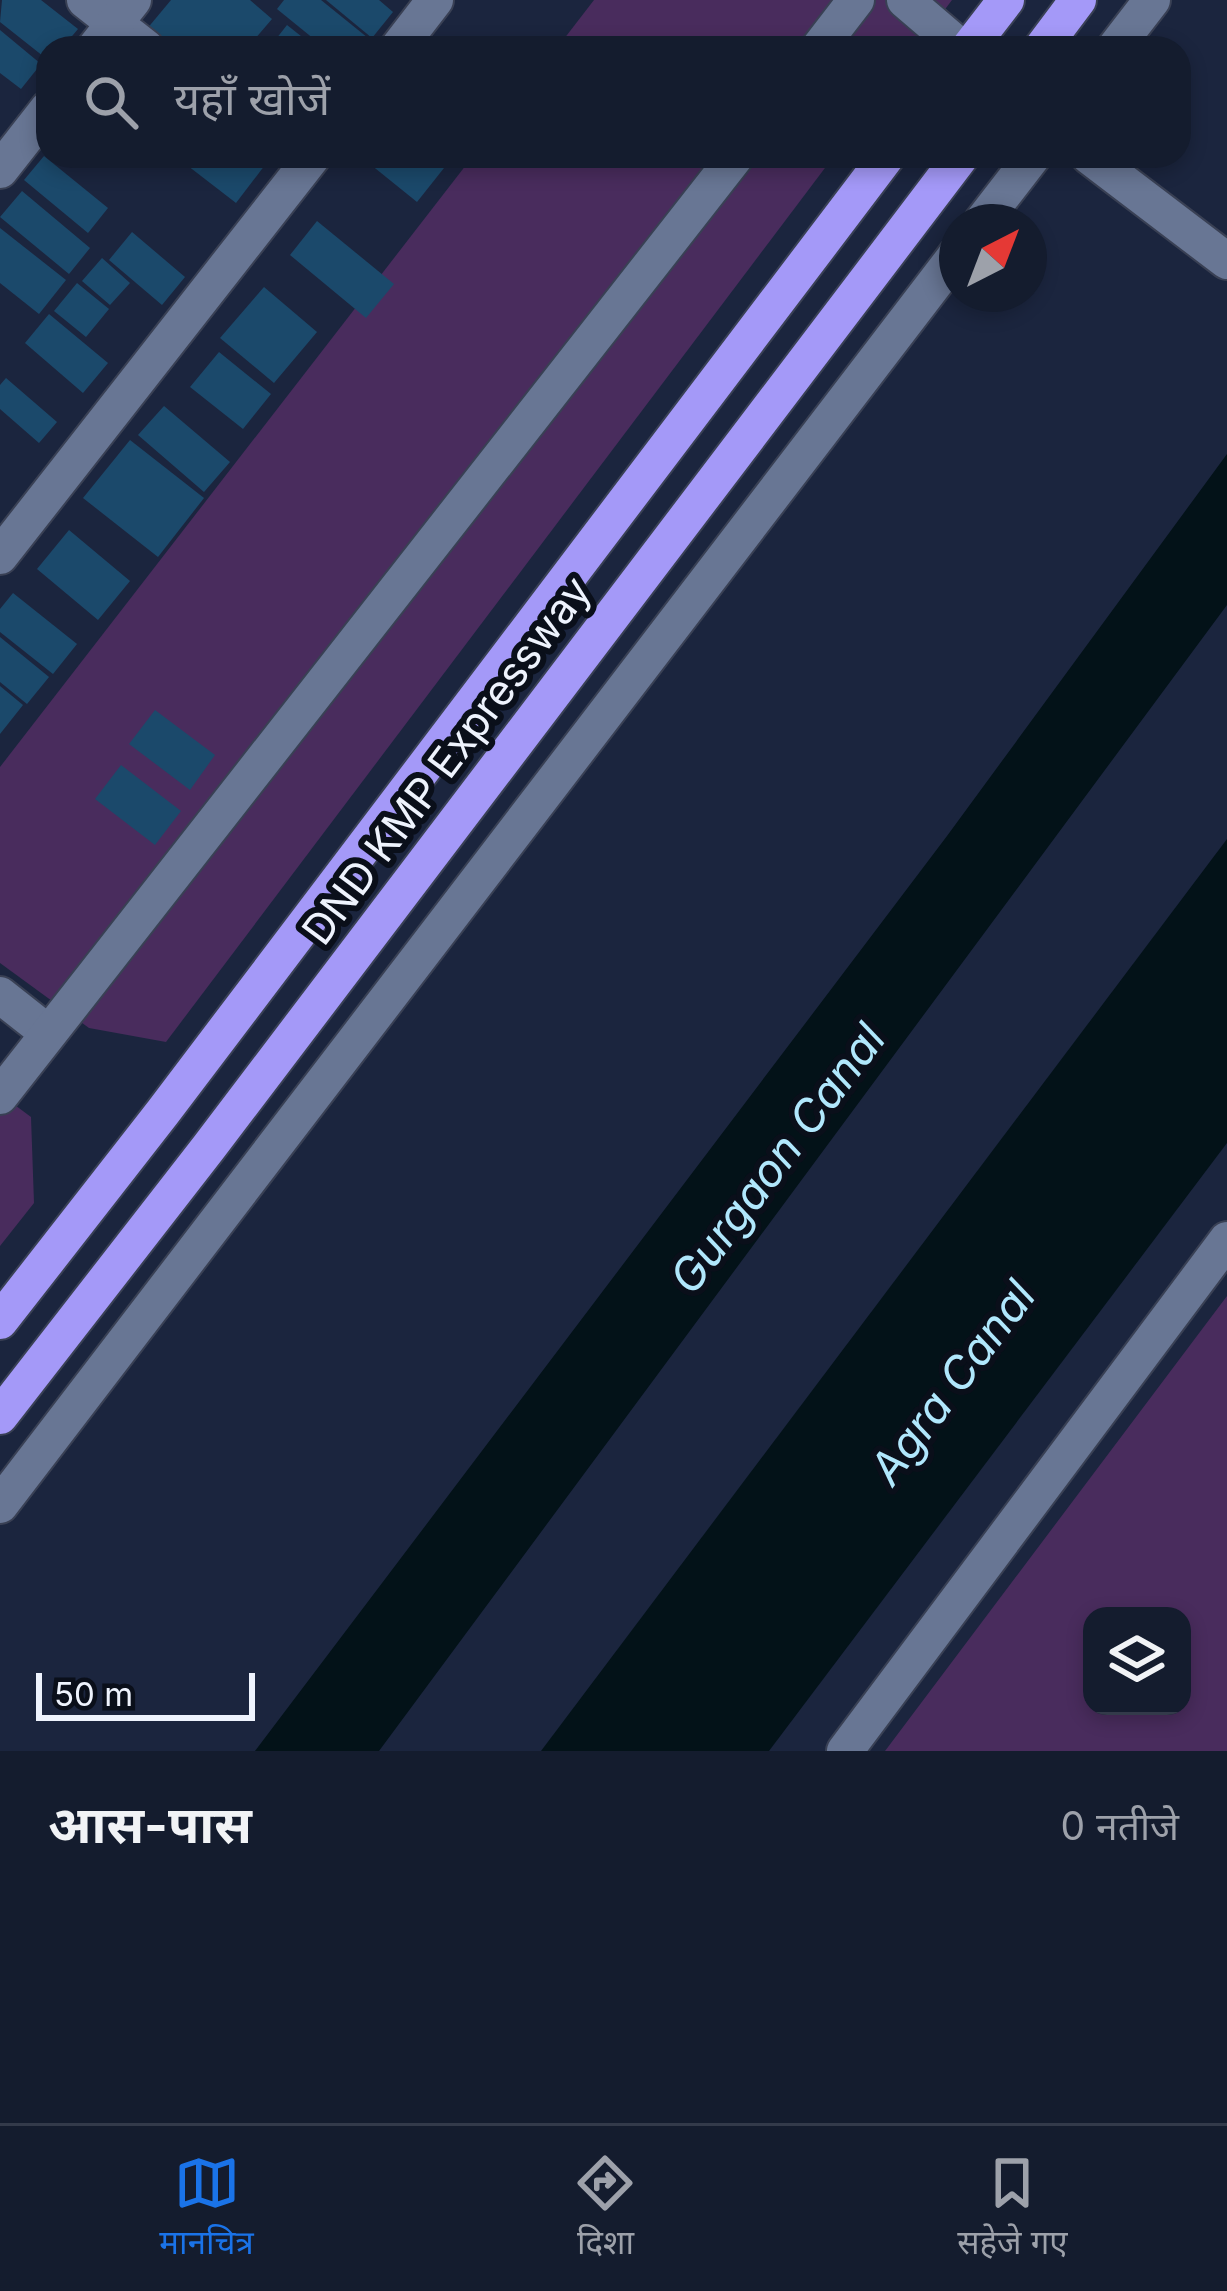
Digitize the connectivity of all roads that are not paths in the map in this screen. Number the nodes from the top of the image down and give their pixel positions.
1 (86, 0) edge
2 (435, 0) edge
3 (856, 0) edge
4 (905, 0) edge
5 (1078, 0) edge
6 (1152, 0) edge
7 (114, 24) edge
8 (981, 31) edge
9 (407, 36) edge
10 (828, 36) edge
11 (1051, 36) edge
12 (1124, 36) edge
13 (36, 124) edge
14 (294, 168) edge
15 (727, 168) edge
16 (878, 168) edge
17 (952, 168) edge
18 (1024, 168) edge
19 (1105, 168) edge
20 (0, 170) edge
21 (996, 204) edge
22 (1227, 261) edge
23 (939, 278) edge
24 (0, 556) edge
25 (0, 995) edge
26 (0, 1023) edge
27 (41, 1043) junction
28 (0, 1096) edge
29 (1227, 1240) edge
30 (0, 1321) edge
31 (0, 1416) edge
32 (0, 1505) edge
33 (845, 1751) edge

1 - 7 street
2 - 9 street
3 - 10 street
4 - 8 street
5 - 11 highway
6 - 12 street
13 - 20 street
14 - 24 street
15 - 27 street
16 - 30 highway, DND KMP Expressway
17 - 31 highway, DND KMP Expressway
18 - 21 street
19 - 22 street
23 - 32 street
25 - 27 street
26 - 27 street
27 - 28 street
29 - 33 street

